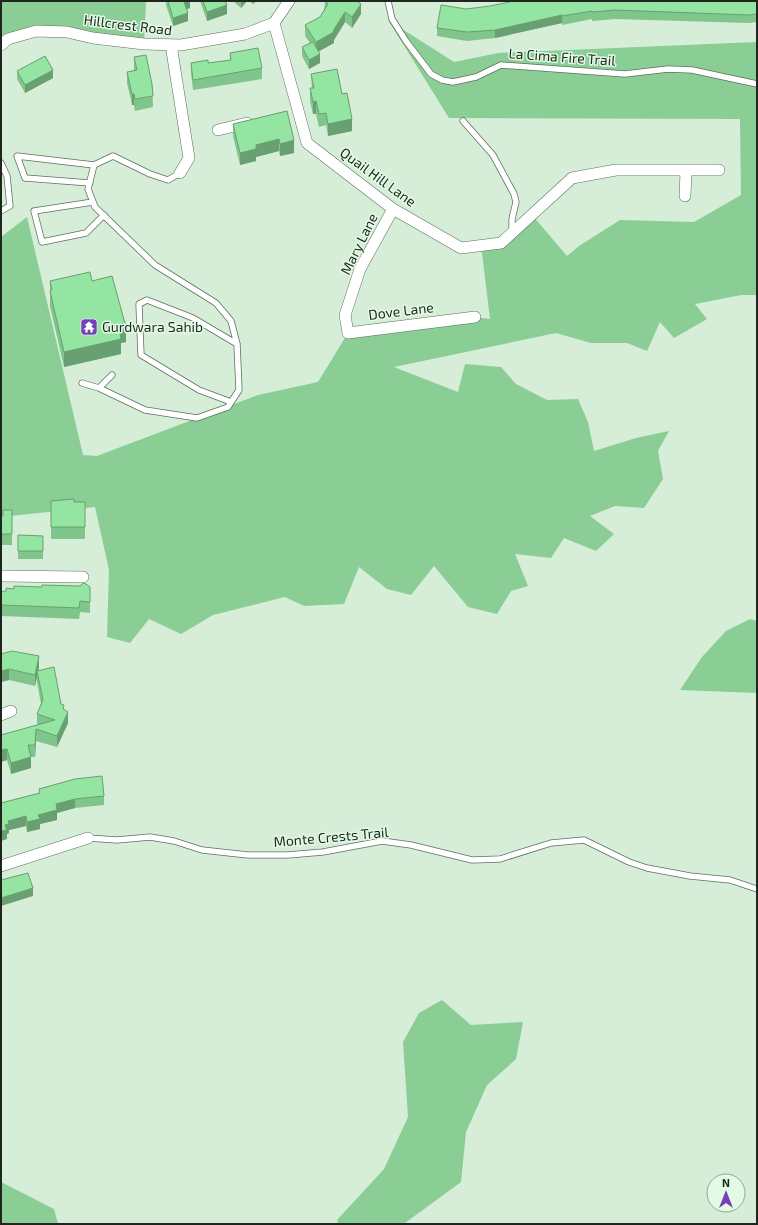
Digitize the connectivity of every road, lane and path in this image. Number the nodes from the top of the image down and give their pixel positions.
1 (289, 1) edge
2 (388, 1) edge
3 (274, 23) junction
4 (1, 45) edge
5 (171, 45) junction
6 (757, 84) edge
7 (262, 120) edge
8 (463, 121) dead end
9 (218, 130) dead end
10 (1, 163) edge
11 (94, 165) junction
12 (719, 170) dead end
13 (686, 171) junction
14 (180, 173) joint
15 (90, 183) junction
16 (685, 196) dead end
17 (93, 202) junction
18 (393, 210) junction
19 (1, 211) edge
20 (104, 216) junction
21 (512, 232) junction
22 (345, 315) joint
23 (475, 316) dead end
24 (237, 344) junction
25 (112, 375) dead end
26 (82, 383) dead end
27 (99, 388) junction
28 (231, 402) junction
29 (1, 576) edge
30 (83, 577) dead end
31 (88, 838) joint
32 (1, 866) edge
33 (757, 889) edge

1 - 3 street
2 - 6 lane, La Cima Fire Trail
3 - 5 street, Hillcrest Road
3 - 18 street, Quail Hill Lane
4 - 5 street, Hillcrest Road
5 - 14 street
7 - 9 street
8 - 21 lane
10 - 19 lane
11 - 14 lane
11 - 15 lane
11 - 15 lane
12 - 13 street, Quail Hill Lane
13 - 16 street
13 - 21 street, Quail Hill Lane
15 - 17 lane
17 - 20 lane
17 - 20 lane
18 - 21 street, Quail Hill Lane
18 - 22 street, Mary Lane
20 - 24 lane
22 - 23 street, Dove Lane
24 - 28 lane
24 - 28 lane
25 - 27 lane
26 - 27 lane
27 - 28 lane
29 - 30 street
31 - 32 street
31 - 33 lane, Monte Crests Trail

